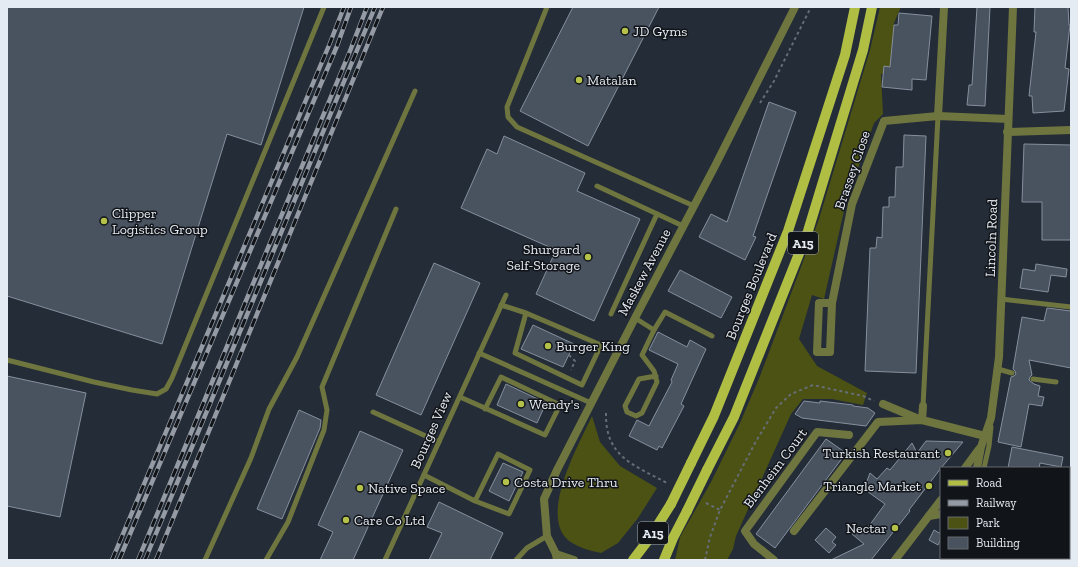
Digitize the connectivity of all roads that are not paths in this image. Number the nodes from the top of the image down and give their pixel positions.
1 (324, 7) edge
2 (547, 7) edge
3 (795, 7) edge
4 (855, 7) edge
5 (872, 7) edge
6 (944, 7) edge
7 (1013, 7) edge
8 (415, 91) dead end
9 (938, 116) junction
10 (1008, 119) junction
11 (1071, 130) edge
12 (1007, 132) junction
13 (597, 186) dead end
14 (694, 206) junction
15 (396, 209) dead end
16 (657, 214) junction
17 (683, 226) junction
18 (506, 295) dead end
19 (1001, 300) junction
20 (832, 303) junction
21 (502, 304) junction
22 (1071, 308) edge
23 (526, 313) junction
24 (611, 314) dead end
25 (635, 318) junction
26 (654, 330) junction
27 (712, 336) dead end
28 (480, 353) junction
29 (7, 360) edge
30 (998, 369) junction
31 (1012, 373) dead end
32 (656, 376) junction
33 (1033, 379) dead end
34 (1056, 382) dead end
35 (460, 397) junction
36 (591, 403) junction
37 (883, 404) road end
38 (922, 406) joint
39 (485, 409) junction
40 (373, 412) dead end
41 (991, 418) junction
42 (922, 420) junction
43 (849, 435) dead end
44 (985, 436) junction
45 (439, 442) junction
46 (981, 447) junction
47 (966, 467) edge
48 (976, 467) edge
49 (984, 467) edge
50 (424, 475) junction
51 (475, 501) junction
52 (940, 501) edge
53 (940, 514) edge
54 (929, 516) junction
55 (794, 531) dead end
56 (547, 536) junction
57 (556, 557) edge
58 (205, 560) edge
59 (266, 560) edge
60 (385, 560) edge
61 (516, 560) edge
62 (574, 560) edge
63 (633, 560) edge
64 (664, 560) edge
65 (774, 560) edge
66 (895, 560) edge

1 - 29 lane
2 - 14 lane
3 - 14 street, Maskew Avenue
4 - 63 main road, Bourges Boulevard / A15, bridge
5 - 64 main road, A15, bridge
6 - 9 street
7 - 10 street, Lincoln Road
8 - 58 lane
9 - 10 street, Brassey Close
9 - 20 street, Brassey Close
9 - 38 lane
10 - 12 street, Lincoln Road
11 - 12 street
12 - 19 street, Lincoln Road
13 - 16 lane
14 - 17 street, Maskew Avenue
15 - 59 lane
16 - 17 lane
16 - 24 lane
17 - 25 street, Maskew Avenue
18 - 21 lane, Bourges View
19 - 22 lane
19 - 30 street, Lincoln Road
20 - 20 street, Brassey Close
21 - 23 lane
21 - 28 lane, Bourges View
23 - 23 lane
25 - 26 lane
25 - 36 street, Maskew Avenue
26 - 27 lane
26 - 32 lane
28 - 35 lane, Bourges View
28 - 36 lane
30 - 31 lane
30 - 41 street, Lincoln Road
32 - 32 lane
33 - 34 lane
35 - 39 lane
35 - 45 lane, Bourges View
36 - 56 street, Maskew Avenue
37 - 42 street
38 - 42 street
39 - 39 lane
40 - 45 lane
41 - 44 street, Lincoln Road
41 - 49 lane
42 - 44 street
42 - 55 street
43 - 65 street, Blenheim Court
44 - 46 street, Lincoln Road
45 - 50 lane, Bourges View
46 - 47 street
46 - 48 street, Lincoln Road
50 - 51 lane
50 - 60 lane, Bourges View
51 - 51 lane
52 - 54 street
53 - 54 street
54 - 66 street
56 - 57 street, Maskew Avenue
56 - 61 lane
57 - 62 street, Maskew Avenue

